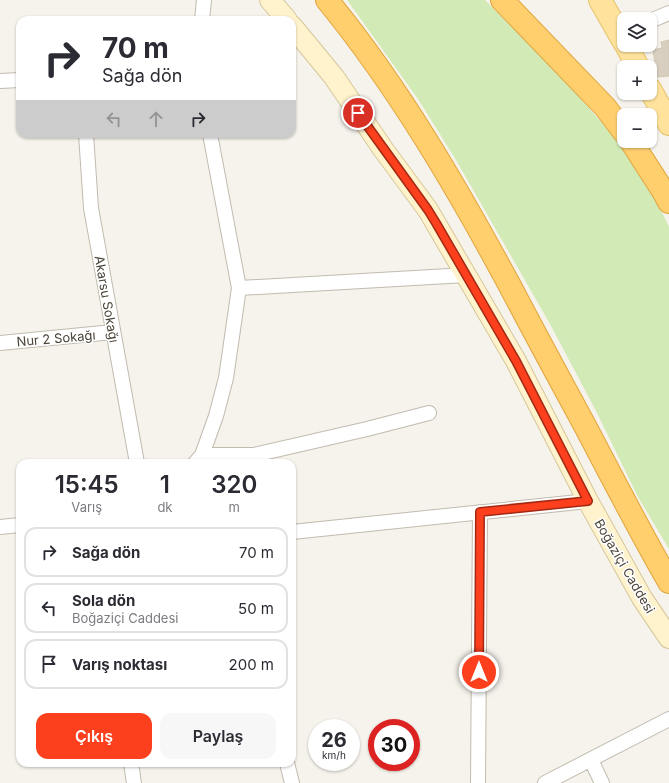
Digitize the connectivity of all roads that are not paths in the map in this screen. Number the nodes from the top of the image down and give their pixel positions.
1 (204, 0) edge
2 (270, 0) edge
3 (320, 0) edge
4 (502, 0) edge
5 (600, 0) edge
6 (333, 8) edge
7 (669, 13) edge
8 (202, 16) edge
9 (284, 16) edge
10 (657, 19) edge
11 (617, 28) edge
12 (296, 31) edge
13 (16, 80) edge
14 (0, 81) edge
15 (656, 100) edge
16 (617, 123) edge
17 (669, 124) edge
18 (86, 138) edge
19 (211, 138) edge
20 (635, 148) edge
21 (669, 202) edge
22 (466, 275) junction
23 (239, 288) junction
24 (113, 332) junction
25 (0, 343) edge
26 (429, 413) dead end
27 (136, 459) edge
28 (198, 459) edge
29 (588, 501) junction
30 (480, 512) junction
31 (16, 525) edge
32 (0, 527) edge
33 (296, 532) edge
34 (669, 582) edge
35 (669, 638) edge
36 (669, 719) edge
37 (591, 760) junction
38 (132, 767) edge
39 (288, 767) edge
40 (134, 783) edge
41 (292, 783) edge
42 (478, 783) edge
43 (545, 783) edge
44 (602, 783) edge

1 - 8 street
2 - 9 main road
3 - 6 highway
4 - 16 highway
5 - 11 main road
6 - 34 highway
7 - 10 street
12 - 22 main road, Boğaziçi Caddesi
13 - 14 street
15 - 17 main road
18 - 24 street, Akarsu Sokağı
19 - 23 street
20 - 21 highway
22 - 23 street
22 - 29 main road, Boğaziçi Caddesi
23 - 28 street
24 - 25 street, Nur 2 Sokağı
24 - 27 street, Akarsu Sokağı
26 - 28 street
29 - 30 street
29 - 35 main road, Boğaziçi Caddesi
30 - 33 street
30 - 42 street
31 - 32 street
36 - 37 street
37 - 43 street
37 - 44 street
38 - 40 street
39 - 41 street

